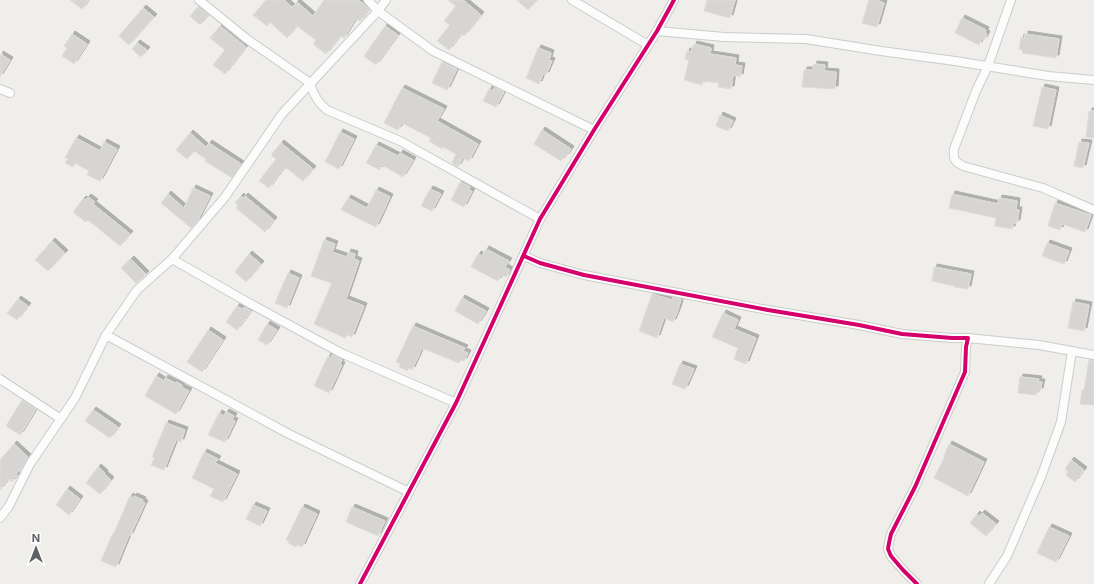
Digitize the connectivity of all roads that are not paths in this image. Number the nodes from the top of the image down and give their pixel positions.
1 (199, 0) edge
2 (368, 0) edge
3 (386, 0) edge
4 (572, 0) edge
5 (674, 0) edge
6 (1011, 0) edge
7 (378, 11) junction
8 (657, 31) junction
9 (648, 45) junction
10 (988, 66) junction
11 (1094, 80) edge
12 (310, 83) junction
13 (0, 89) edge
14 (10, 93) dead end
15 (594, 130) junction
16 (1094, 210) edge
17 (540, 219) junction
18 (524, 256) junction
19 (172, 259) junction
20 (106, 335) junction
21 (968, 338) junction
22 (1072, 352) junction
23 (1094, 355) edge
24 (0, 379) edge
25 (456, 403) junction
26 (61, 419) junction
27 (409, 492) junction
28 (0, 518) edge
29 (360, 584) edge
30 (917, 584) edge
31 (989, 584) edge

1 - 12 street
2 - 7 street
3 - 7 street
4 - 9 street
5 - 8 street
6 - 10 street
7 - 12 street
7 - 15 street
8 - 9 street
8 - 10 street
9 - 15 street
10 - 11 street
10 - 16 street
12 - 17 street
12 - 19 street
13 - 14 street
15 - 17 street
17 - 18 street
18 - 21 street
18 - 25 street
19 - 20 street
19 - 25 street
20 - 26 street
20 - 27 street
21 - 22 street
21 - 30 street
22 - 23 street
22 - 31 street
24 - 26 street
25 - 27 street
26 - 28 street
27 - 29 street

